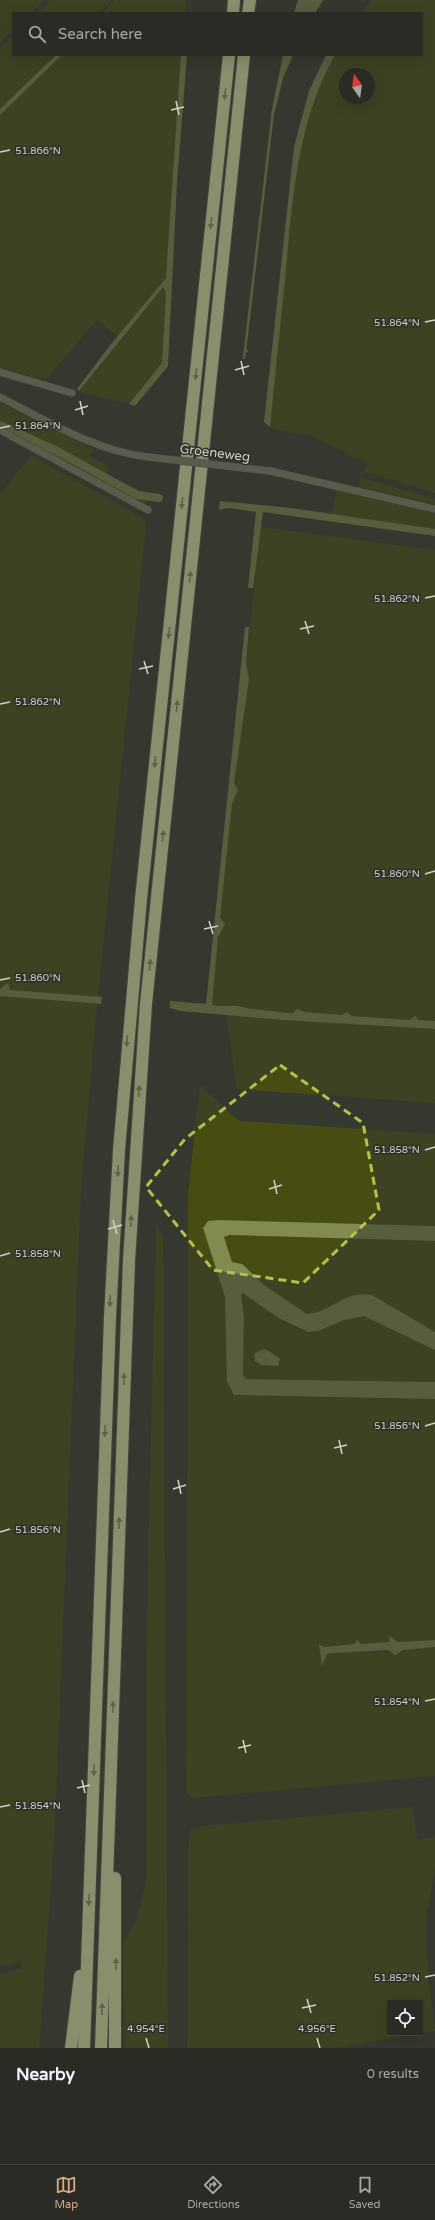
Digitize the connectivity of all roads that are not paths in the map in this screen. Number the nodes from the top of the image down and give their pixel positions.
1 (234, 0) edge
2 (250, 0) edge
3 (233, 12) edge
4 (248, 12) edge
5 (229, 56) edge
6 (244, 56) edge
7 (0, 372) edge
8 (72, 393) dead end
9 (0, 397) edge
10 (0, 430) edge
11 (435, 509) edge
12 (148, 510) dead end
13 (112, 1746) junction
14 (88, 1923) junction
15 (71, 2048) edge
16 (84, 2048) edge
17 (101, 2048) edge
18 (115, 2048) edge

1 - 3 highway
2 - 4 highway
5 -> 14 highway
13 -> 6 highway
7 - 8 street
9 - 11 street, Groeneweg, bridge
10 - 12 street
17 -> 13 highway
18 -> 13 highway
14 - 15 highway
14 - 16 highway

